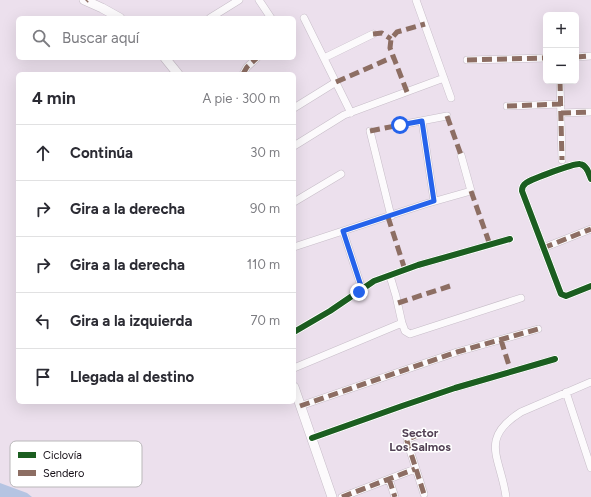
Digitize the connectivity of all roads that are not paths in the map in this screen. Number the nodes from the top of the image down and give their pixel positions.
1 (84, 0) edge
2 (239, 0) edge
3 (260, 0) edge
4 (416, 0) edge
5 (116, 16) edge
6 (213, 16) edge
7 (270, 16) edge
8 (304, 18) dead end
9 (373, 34) dead end
10 (591, 56) edge
11 (579, 57) edge
12 (324, 58) junction
13 (543, 58) edge
14 (167, 60) edge
15 (255, 60) edge
16 (467, 60) dead end
17 (176, 72) edge
18 (244, 72) edge
19 (444, 78) junction
20 (336, 82) junction
21 (560, 84) edge
22 (451, 98) dead end
23 (561, 104) junction
24 (507, 106) dead end
25 (296, 107) edge
26 (591, 112) edge
27 (351, 113) junction
28 (561, 113) junction
29 (447, 116) dead end
30 (422, 121) junction
31 (400, 125) dead end
32 (370, 131) dead end
33 (296, 145) edge
34 (461, 156) dead end
35 (562, 160) dead end
36 (342, 174) dead end
37 (591, 179) edge
38 (296, 201) edge
39 (434, 201) junction
40 (391, 216) junction
41 (591, 229) edge
42 (343, 231) junction
43 (510, 239) dead end
44 (296, 246) edge
45 (543, 248) junction
46 (390, 276) junction
47 (591, 286) edge
48 (362, 289) junction
49 (521, 298) dead end
50 (402, 324) junction
51 (538, 329) dead end
52 (296, 331) edge
53 (555, 359) dead end
54 (296, 367) edge
55 (591, 382) edge
56 (566, 392) junction
57 (296, 393) edge
58 (300, 406) junction
59 (420, 434) dead end
60 (312, 438) junction
61 (591, 468) edge
62 (415, 469) junction
63 (389, 479) junction
64 (424, 494) dead end
65 (332, 497) edge
66 (342, 497) edge
67 (395, 497) edge
68 (506, 497) edge

1 - 5 street
2 - 6 street
3 - 7 street
4 - 19 street
8 - 12 street
9 - 12 street
10 - 11 street
12 - 20 street
13 - 16 street
14 - 17 street
15 - 18 street
19 - 22 street
19 - 27 street
20 - 25 street
20 - 27 street
21 - 23 street
23 - 24 street
23 - 28 street
26 - 28 street
27 - 33 street
28 - 35 street
29 - 30 street
30 - 31 street
30 - 39 street
32 - 40 street
34 - 39 street
36 - 38 street
37 - 45 street
39 - 40 street
40 - 42 street
41 - 45 street
42 - 44 street
42 - 48 street
43 - 46 street
45 - 47 street
46 - 48 street
46 - 50 street
48 - 52 street
49 - 50 street
50 - 54 street
51 - 58 street
53 - 60 street
55 - 56 street
56 - 61 street
56 - 68 street
57 - 58 street
58 - 60 street
59 - 62 street
60 - 65 street
62 - 63 street
62 - 64 street
63 - 66 street
63 - 67 street

